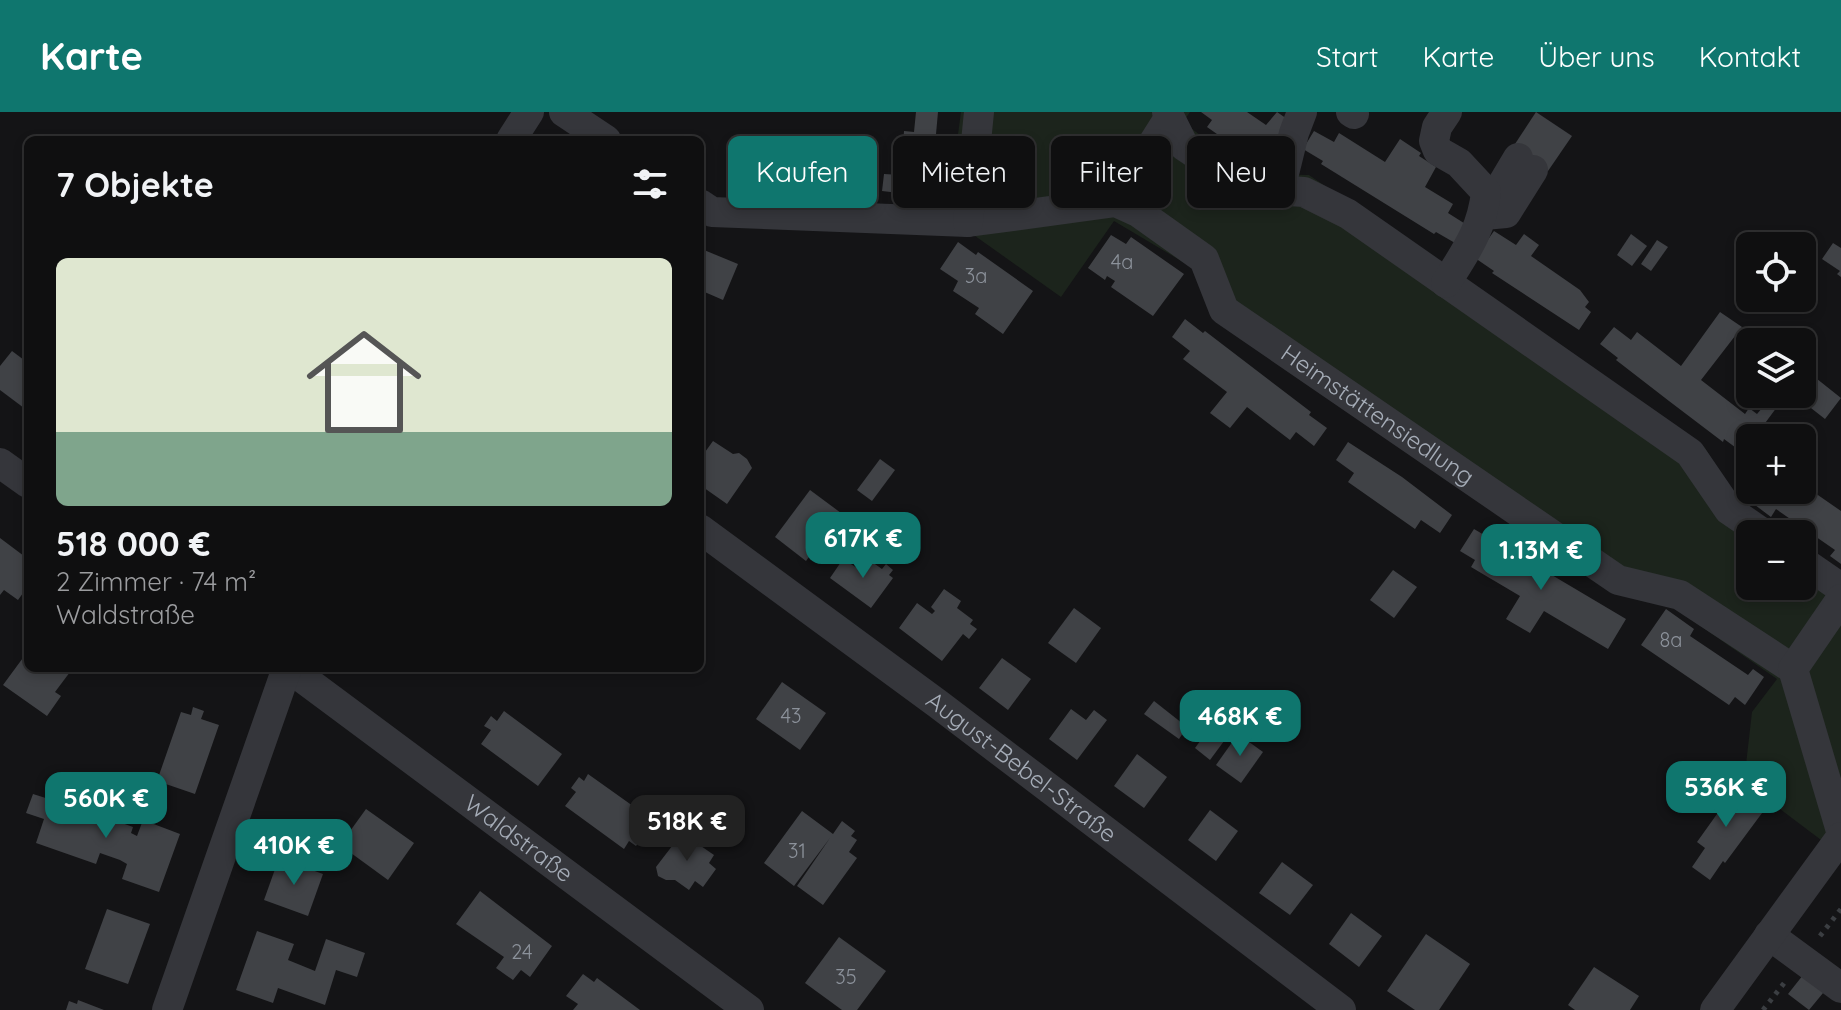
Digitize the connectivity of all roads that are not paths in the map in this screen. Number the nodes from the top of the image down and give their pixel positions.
1 (529, 112) edge
2 (564, 112) edge
3 (979, 112) edge
4 (1302, 112) edge
5 (1447, 112) edge
6 (1168, 115) edge
7 (514, 136) edge
8 (600, 136) edge
9 (1155, 136) edge
10 (1293, 136) edge
11 (1187, 148) edge
12 (1525, 164) dead end
13 (1295, 191) edge
14 (704, 207) edge
15 (1072, 208) edge
16 (1129, 208) edge
17 (1484, 215) junction
18 (968, 222) junction
19 (1446, 283) junction
20 (0, 463) edge
21 (24, 480) edge
22 (1744, 520) edge
23 (704, 532) edge
24 (1816, 571) edge
25 (1841, 588) edge
26 (1841, 599) edge
27 (1793, 669) junction
28 (287, 672) edge
29 (293, 672) edge
30 (1841, 831) edge
31 (1841, 837) edge
32 (1769, 935) junction
33 (1841, 988) edge
34 (167, 1010) edge
35 (749, 1010) edge
36 (1341, 1010) edge
37 (1715, 1010) edge

1 - 7 street
2 - 8 street
3 - 18 street
4 - 10 street
5 - 17 street
6 - 9 street
6 - 11 street
12 - 17 street
13 - 19 street
14 - 18 street
15 - 18 street
16 - 27 street, Heimstättensiedlung
17 - 19 street
19 - 22 street
20 - 21 street
23 - 36 street, August-Bebel-Straße
24 - 25 street
26 - 27 street
27 - 30 street
28 - 34 street
29 - 35 street, Waldstraße
31 - 32 street
32 - 33 street
32 - 37 street

